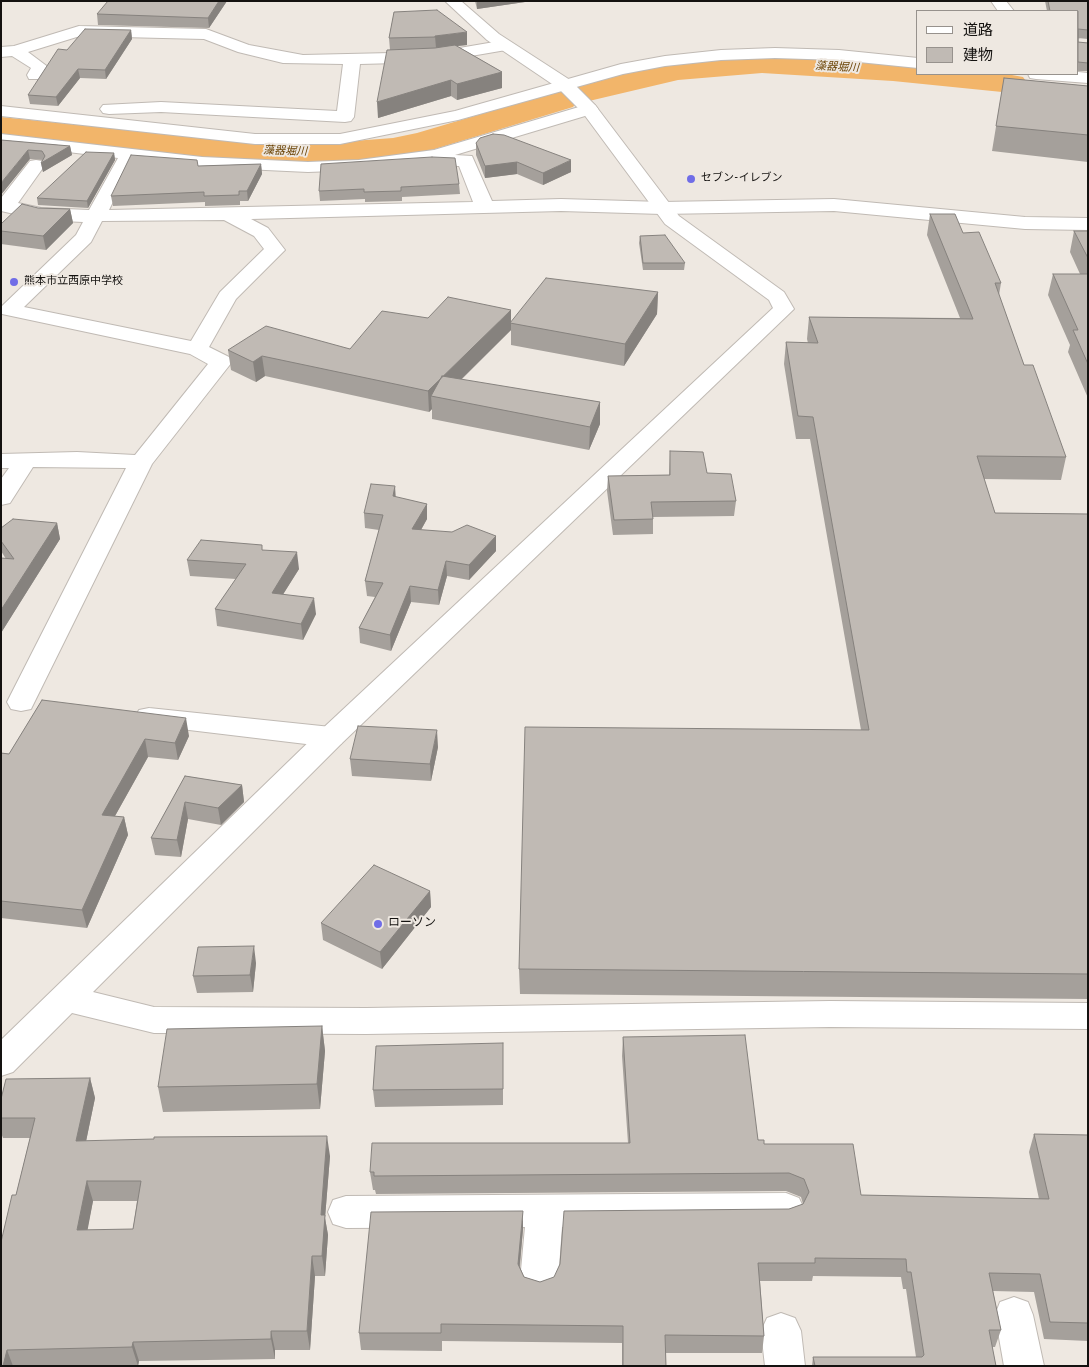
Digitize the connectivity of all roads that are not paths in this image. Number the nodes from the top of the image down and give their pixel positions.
1 (452, 1) edge
2 (506, 45) junction
3 (8, 52) edge
4 (352, 59) junction
5 (916, 62) edge
6 (1056, 75) edge
7 (35, 76) dead end
8 (1088, 78) edge
9 (564, 84) junction
10 (589, 108) junction
11 (82, 110) dead end
12 (1, 111) edge
13 (1, 139) edge
14 (125, 161) dead end
15 (378, 162) junction
16 (36, 165) dead end
17 (485, 207) junction
18 (5, 208) edge
19 (662, 208) junction
20 (227, 214) junction
21 (95, 215) junction
22 (1088, 224) edge
23 (197, 349) junction
24 (1, 461) edge
25 (25, 461) junction
26 (141, 462) junction
27 (1, 498) edge
28 (11, 701) edge
29 (50, 706) edge
30 (127, 714) edge
31 (331, 737) junction
32 (67, 999) junction
33 (1088, 1016) edge
34 (1, 1062) edge
35 (786, 1209) edge
36 (545, 1210) junction
37 (346, 1212) dead end
38 (539, 1282) edge
39 (1014, 1315) dead end
40 (1024, 1366) edge

1 - 2 street
2 - 4 street
2 - 9 street
3 - 4 street
3 - 7 street
4 - 11 street
5 - 9 street
6 - 8 street
9 - 10 street
9 - 12 street
10 - 15 street
10 - 19 street
13 - 15 street
14 - 21 street
15 - 17 street
16 - 18 street
17 - 19 street
17 - 20 street
18 - 21 street
19 - 22 street
19 - 31 street
20 - 21 street
20 - 23 street
21 - 23 street
23 - 26 street
24 - 25 street
25 - 26 street
25 - 27 street
26 - 28 street
28 - 29 street
30 - 31 street
31 - 32 street
32 - 33 street
32 - 34 street
35 - 36 street
36 - 37 street
36 - 38 street
39 - 40 street

